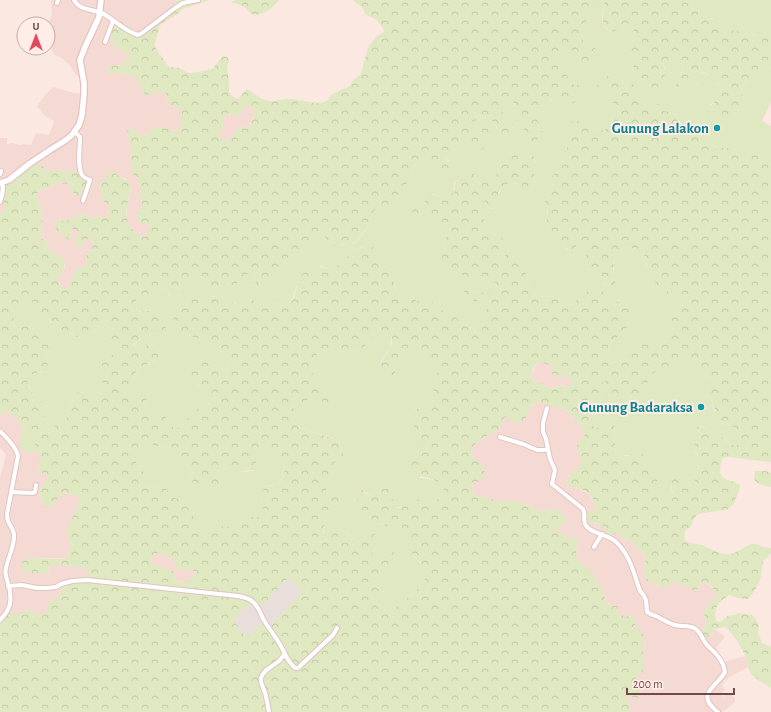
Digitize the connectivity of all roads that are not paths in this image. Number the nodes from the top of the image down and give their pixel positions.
1 (74, 0) edge
2 (80, 0) edge
3 (101, 0) edge
4 (198, 0) edge
5 (78, 6) junction
6 (100, 13) junction
7 (113, 21) junction
8 (104, 42) dead end
9 (74, 131) junction
10 (1, 183) edge
11 (83, 201) dead end
12 (0, 202) edge
13 (547, 408) dead end
14 (0, 431) edge
15 (500, 437) dead end
16 (548, 450) junction
17 (36, 485) dead end
18 (11, 492) junction
19 (602, 534) junction
20 (594, 546) dead end
21 (8, 586) junction
22 (0, 620) edge
23 (337, 628) dead end
24 (285, 654) junction
25 (268, 712) edge
26 (718, 712) edge

1 - 5 street
2 - 5 street
3 - 6 street
4 - 7 street
5 - 6 street
6 - 7 street
6 - 9 street
7 - 8 street
9 - 10 street
9 - 11 street
10 - 12 street
13 - 16 street
14 - 18 street
15 - 16 street
16 - 19 street
17 - 18 street
18 - 21 street
19 - 20 street
19 - 26 street
21 - 22 street
21 - 24 street
23 - 24 street
24 - 25 street

